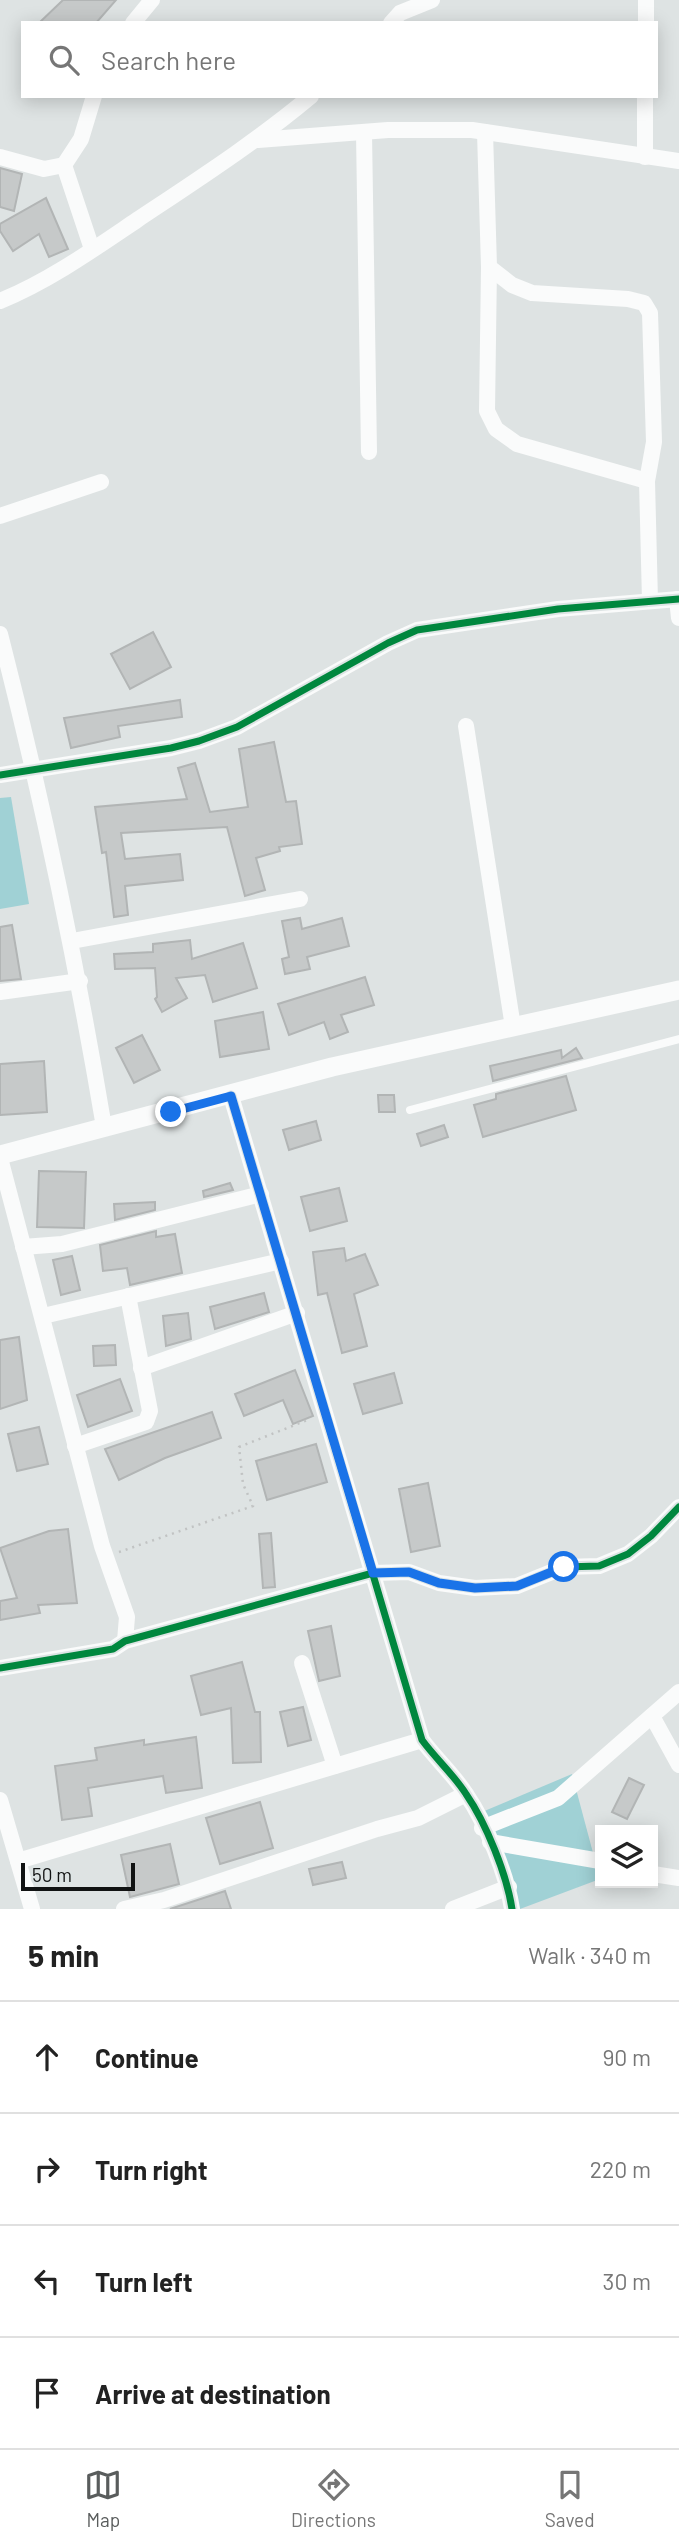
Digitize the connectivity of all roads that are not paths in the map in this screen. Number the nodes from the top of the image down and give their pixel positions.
1 (152, 0) edge
2 (432, 0) edge
3 (646, 0) edge
4 (395, 12) edge
5 (135, 21) edge
6 (646, 21) edge
7 (93, 98) edge
8 (309, 98) edge
9 (645, 98) edge
10 (485, 132) junction
11 (364, 133) junction
12 (258, 140) junction
13 (0, 156) edge
14 (645, 157) junction
15 (679, 161) edge
16 (64, 165) junction
17 (92, 249) junction
18 (489, 267) junction
19 (0, 301) edge
20 (369, 452) dead end
21 (647, 481) junction
22 (101, 482) dead end
23 (0, 516) edge
24 (678, 599) edge
25 (650, 601) junction
26 (679, 618) edge
27 (0, 634) edge
28 (466, 726) dead end
29 (35, 770) junction
30 (0, 775) edge
31 (300, 899) dead end
32 (72, 941) junction
33 (80, 981) junction
34 (679, 990) edge
35 (0, 992) edge
36 (513, 1027) junction
37 (679, 1039) edge
38 (231, 1096) junction
39 (410, 1110) dead end
40 (104, 1128) junction
41 (0, 1156) edge
42 (261, 1194) junction
43 (23, 1247) junction
44 (281, 1261) junction
45 (128, 1296) junction
46 (297, 1313) junction
47 (43, 1316) junction
48 (141, 1368) junction
49 (75, 1446) junction
50 (679, 1507) edge
51 (373, 1573) junction
52 (125, 1641) junction
53 (302, 1663) dead end
54 (0, 1668) edge
55 (679, 1692) edge
56 (652, 1716) junction
57 (422, 1740) junction
58 (679, 1765) edge
59 (335, 1766) junction
60 (466, 1794) junction
61 (0, 1800) edge
62 (486, 1835) junction
63 (5, 1837) edge
64 (595, 1860) edge
65 (18, 1861) junction
66 (658, 1875) edge
67 (679, 1878) edge
68 (509, 1887) junction
69 (32, 1909) edge
70 (124, 1909) edge
71 (453, 1909) edge
72 (512, 1909) edge

1 - 5 street
2 - 4 street
3 - 6 street
7 - 16 street
8 - 12 street
9 - 14 street
10 - 11 street
10 - 14 street
10 - 18 street
11 - 12 street
11 - 20 street
12 - 17 street
13 - 16 street
14 - 15 street
16 - 17 street
17 - 19 street
18 - 21 street
18 - 21 street
21 - 25 street
22 - 23 street
24 - 25 street
24 - 26 street
25 - 29 street
27 - 29 street
28 - 36 street
29 - 30 street
29 - 32 street
31 - 32 street
32 - 33 street
33 - 35 street
33 - 40 street
34 - 36 street
36 - 38 street
37 - 39 lane
38 - 40 street
38 - 42 street
40 - 41 street
41 - 43 street
42 - 43 street
42 - 44 street
43 - 47 street
44 - 45 street
44 - 46 street
45 - 47 street
45 - 48 street
46 - 48 street
46 - 51 street
47 - 49 street
48 - 49 street
49 - 52 street
50 - 51 street
51 - 52 street
51 - 57 street
52 - 54 street
53 - 59 street
55 - 56 street
56 - 58 street
56 - 62 street
57 - 59 street
57 - 60 street
59 - 65 street
60 - 62 street
60 - 70 street
61 - 63 street
62 - 64 street
62 - 68 street
63 - 65 street
65 - 69 street
66 - 67 street
68 - 71 street
68 - 72 street

